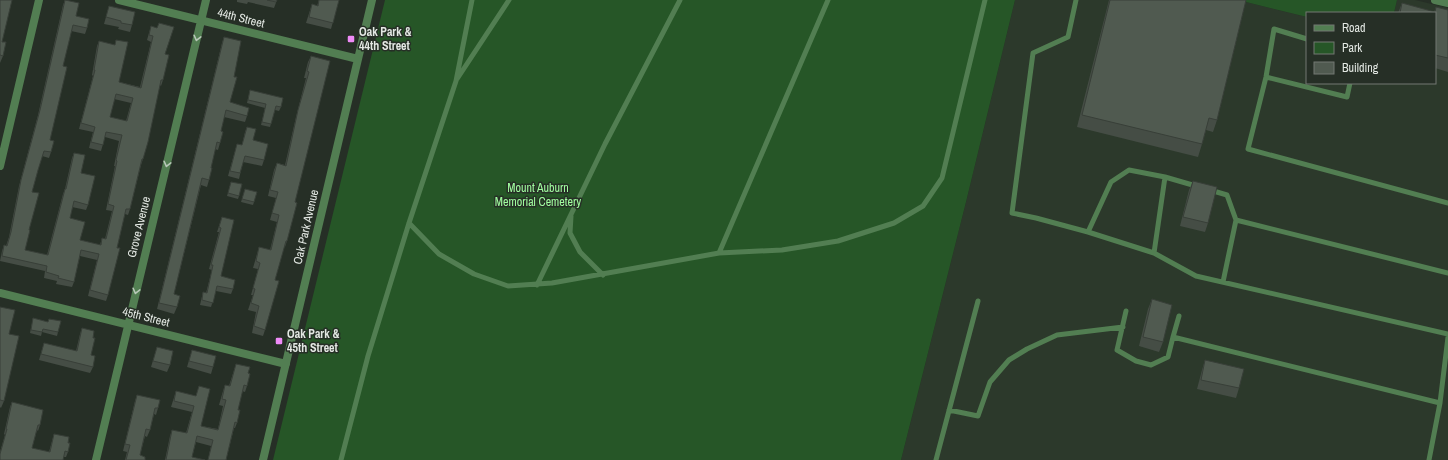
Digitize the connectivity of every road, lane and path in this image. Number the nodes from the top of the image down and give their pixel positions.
1 (39, 0) edge
2 (119, 0) edge
3 (206, 0) edge
4 (372, 0) edge
5 (472, 0) edge
6 (509, 0) edge
7 (680, 0) edge
8 (828, 0) edge
9 (985, 0) edge
10 (1076, 0) edge
11 (1435, 0) edge
12 (1448, 3) edge
13 (202, 20) junction
14 (1306, 39) edge
15 (358, 59) junction
16 (1266, 77) junction
17 (456, 81) junction
18 (1350, 84) edge
19 (0, 166) edge
20 (1165, 177) junction
21 (1199, 187) edge
22 (1206, 189) edge
23 (1448, 203) edge
24 (572, 213) junction
25 (1236, 220) junction
26 (409, 223) junction
27 (1088, 232) junction
28 (719, 253) junction
29 (1154, 253) junction
30 (1448, 273) edge
31 (603, 275) junction
32 (1223, 282) junction
33 (537, 285) junction
34 (0, 293) edge
35 (978, 301) dead end
36 (1126, 311) dead end
37 (1179, 316) dead end
38 (128, 325) junction
39 (1123, 327) junction
40 (1448, 336) edge
41 (1173, 337) junction
42 (286, 364) junction
43 (1446, 366) edge
44 (1440, 403) junction
45 (949, 410) junction
46 (96, 460) edge
47 (263, 460) edge
48 (341, 460) edge
49 (936, 460) edge
50 (1429, 460) edge

1 - 19 street
2 - 13 street, 44th Street
3 - 13 street, Grove Avenue
4 - 15 street, Oak Park Avenue
5 - 17 lane
6 - 17 lane
7 - 24 lane
8 - 28 lane
9 - 28 lane
10 - 27 lane
11 - 12 street
13 - 15 street, 44th Street
13 -> 38 street, Grove Avenue
14 - 16 lane
15 - 42 street, Oak Park Avenue
16 - 18 lane
16 - 23 lane
17 - 26 lane
20 - 21 lane
20 - 27 lane
20 - 29 lane
22 - 25 lane
24 - 31 lane
24 - 33 lane
25 - 30 lane
25 - 32 lane
26 - 33 lane
26 - 48 lane
27 - 29 lane
28 - 31 lane
29 - 32 lane
31 - 33 lane
32 - 40 lane
34 - 38 street, 45th Street
35 - 45 lane
36 - 39 lane
37 - 41 lane
38 - 42 street, 45th Street
38 - 46 street, Grove Avenue
39 - 41 lane
39 - 45 lane
40 - 43 lane
41 - 44 lane
42 - 47 street, Oak Park Avenue
43 - 44 lane
44 - 50 lane
45 - 49 lane

